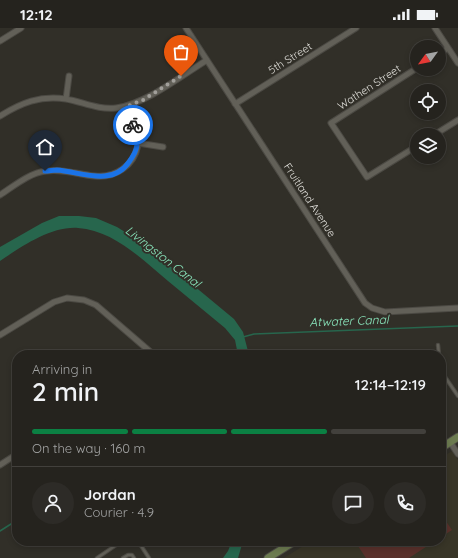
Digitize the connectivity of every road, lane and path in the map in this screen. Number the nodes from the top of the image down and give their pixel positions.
1 (21, 28) edge
2 (186, 28) edge
3 (355, 28) edge
4 (435, 28) edge
5 (0, 41) edge
6 (448, 48) joint
7 (206, 60) junction
8 (458, 63) edge
9 (410, 73) edge
10 (69, 76) dead end
11 (66, 99) junction
12 (235, 104) junction
13 (128, 106) junction
14 (0, 116) edge
15 (458, 120) edge
16 (445, 128) edge
17 (138, 144) junction
18 (163, 147) dead end
19 (410, 150) edge
20 (0, 195) edge
21 (458, 308) edge
22 (0, 335) edge
23 (438, 346) dead end
24 (148, 350) edge
25 (438, 350) edge
26 (446, 377) edge
27 (458, 396) edge
28 (458, 437) edge
29 (450, 442) junction
30 (446, 445) edge
31 (458, 454) edge
32 (12, 457) edge
33 (0, 465) edge
34 (115, 546) edge
35 (141, 546) edge
36 (287, 546) edge
37 (97, 558) edge
38 (123, 558) edge
39 (134, 558) edge
40 (149, 558) edge
41 (268, 558) edge

1 - 5 street
2 - 7 street, Fruitland Avenue
3 - 12 street, 5th Street
4 - 6 street
6 - 8 street
7 - 12 street, Fruitland Avenue
7 - 13 street
9 - 19 street, Wathen Street
10 - 11 street
11 - 13 street
11 - 14 street
12 - 21 street, Fruitland Avenue
13 - 17 street
15 - 16 street
17 - 18 street
17 - 20 street
22 - 24 street
23 - 25 lane
26 - 27 lane
28 - 29 main road
29 - 30 main road
29 - 31 street
32 - 33 street
34 - 37 lane
35 - 40 lane
36 - 41 main road
38 - 39 lane

